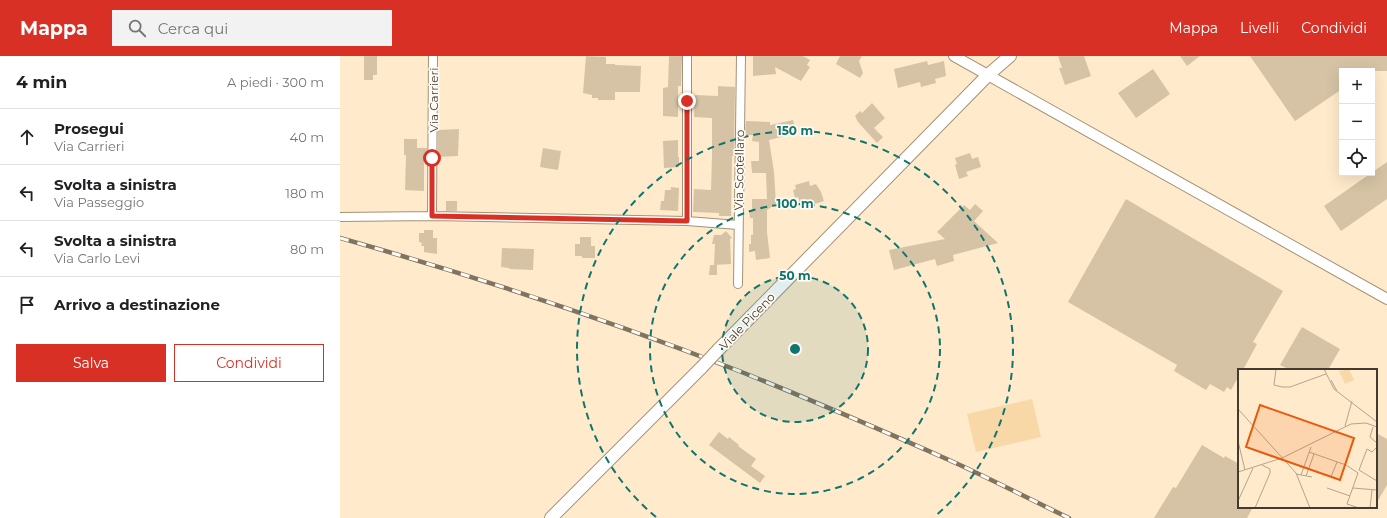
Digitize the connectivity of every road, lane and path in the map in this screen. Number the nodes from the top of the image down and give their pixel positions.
1 (433, 56) edge
2 (687, 56) edge
3 (741, 56) edge
4 (954, 56) edge
5 (1010, 56) edge
6 (988, 75) junction
7 (432, 216) junction
8 (340, 217) edge
9 (687, 221) junction
10 (738, 225) junction
11 (738, 284) dead end
12 (1387, 299) edge
13 (551, 518) edge

1 - 7 street, Via Carrieri
2 - 9 street
3 - 10 street, Via Scotellaro
4 - 6 street
5 - 6 main road, Viale Piceno
6 - 12 street
6 - 13 main road, Viale Piceno, bridge
7 - 8 street
7 - 9 street
9 - 10 street
10 - 11 street, Via Scotellaro

